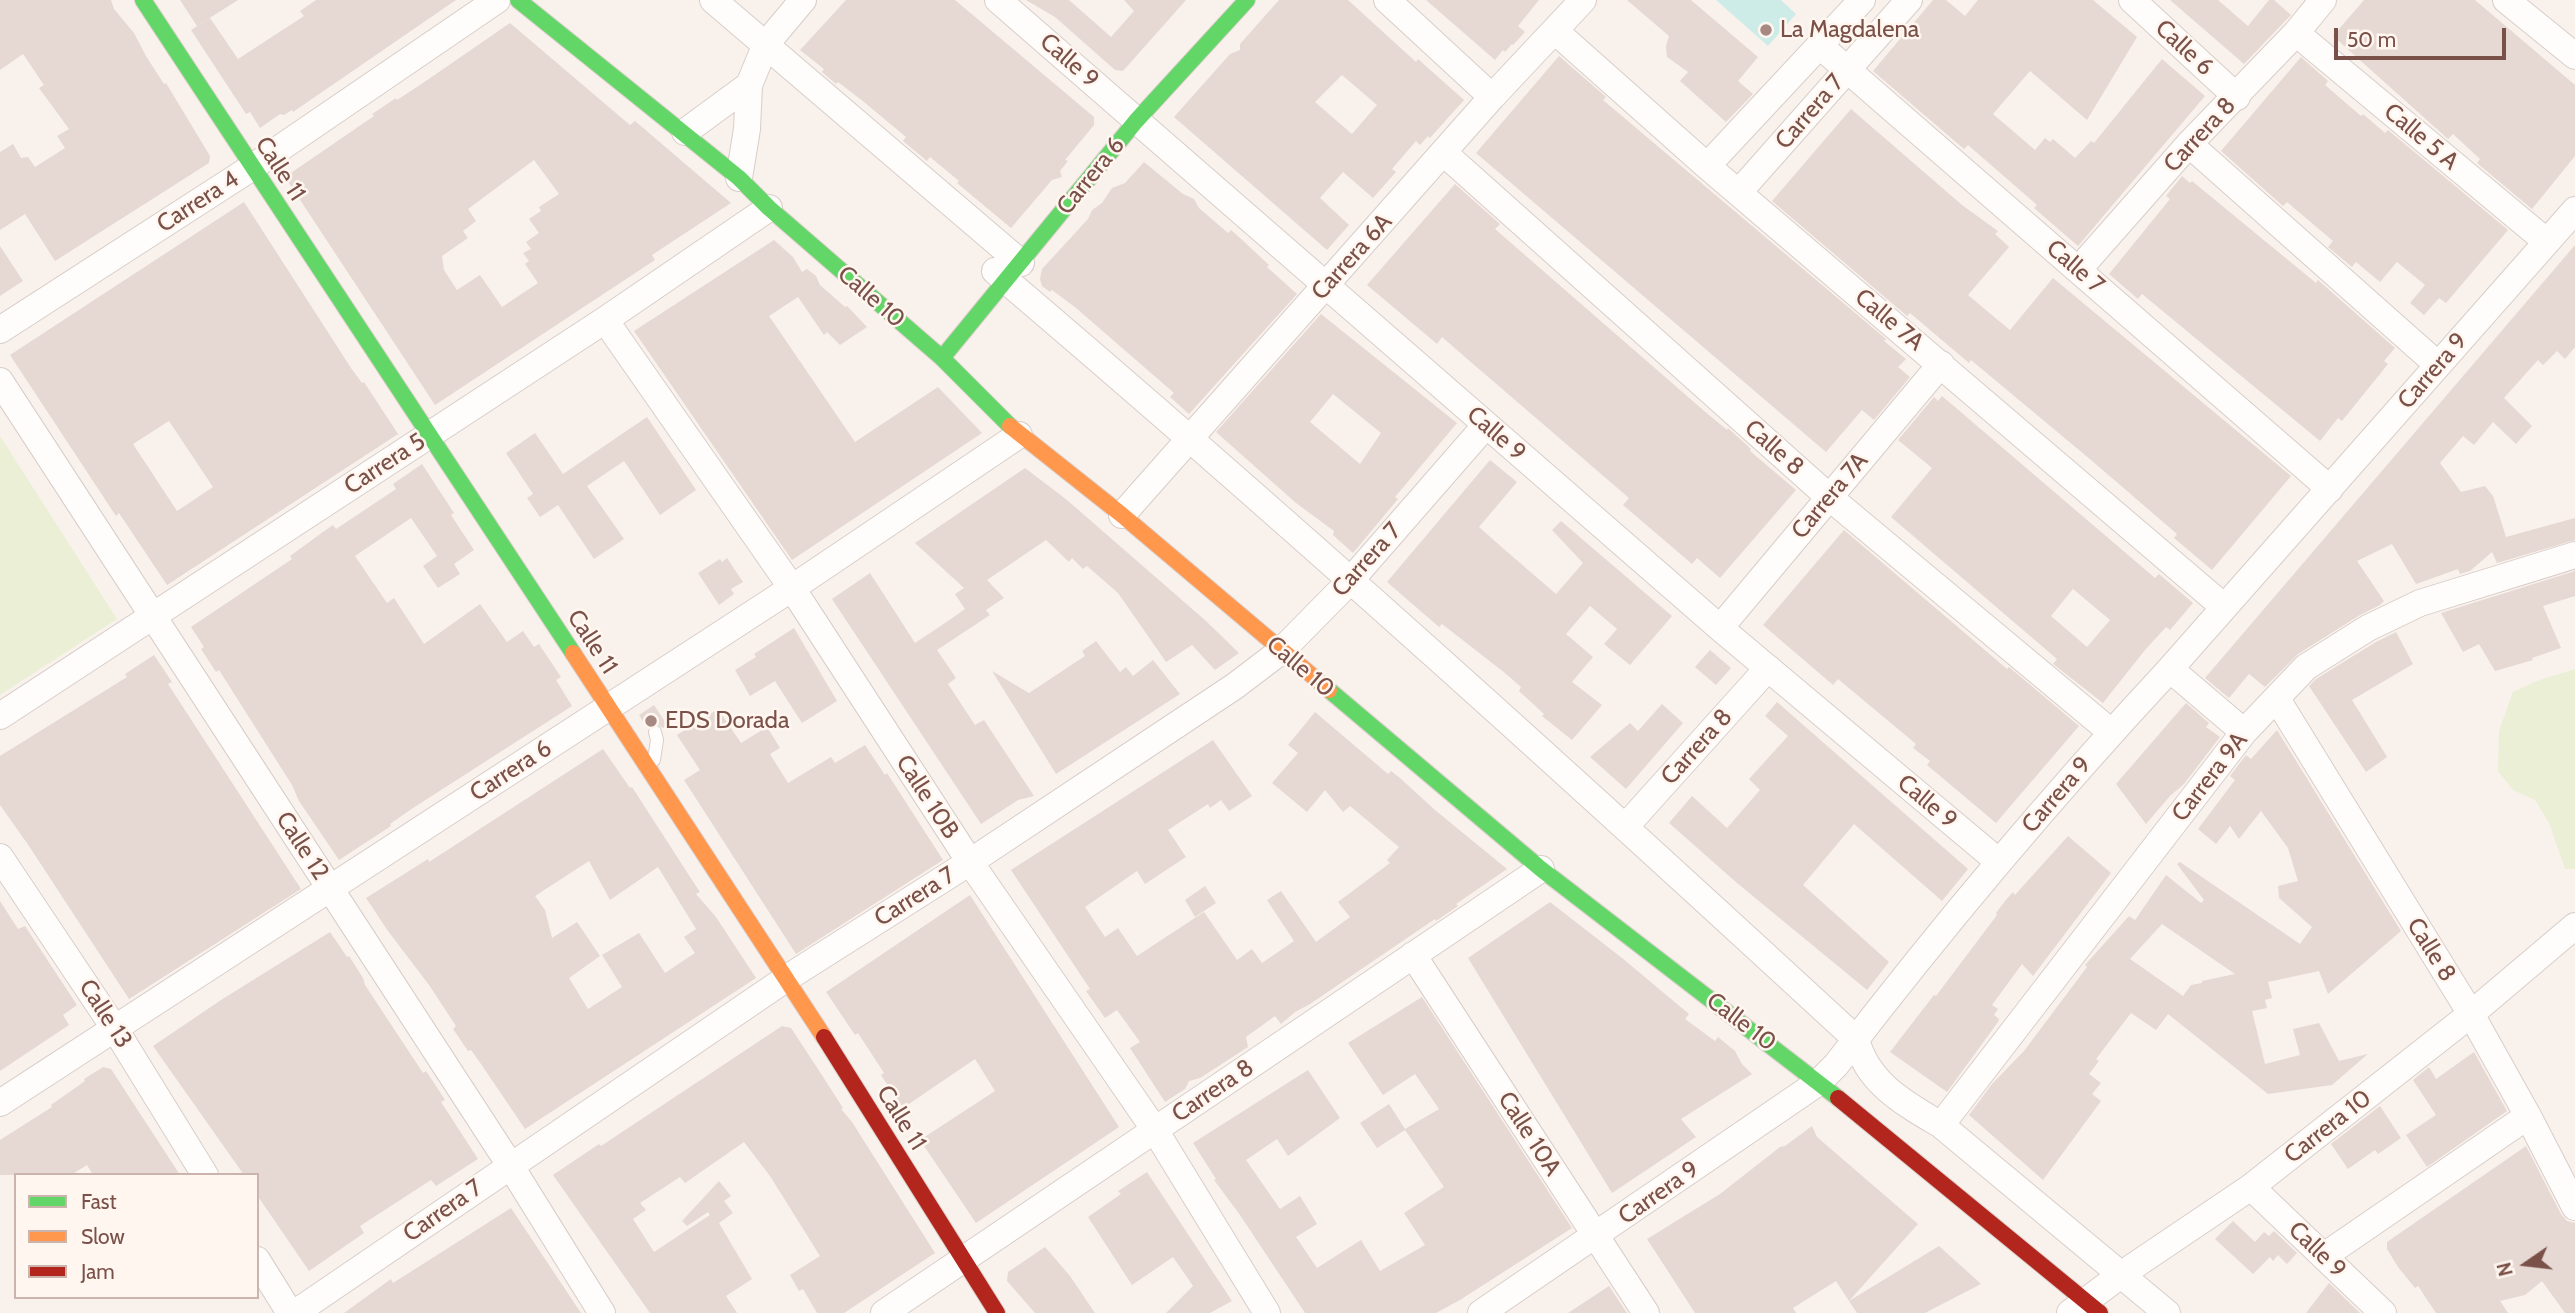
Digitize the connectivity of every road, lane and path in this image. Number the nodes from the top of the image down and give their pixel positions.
1 (143, 0) edge
2 (497, 0) edge
3 (518, 0) edge
4 (713, 0) edge
5 (803, 0) edge
6 (998, 0) edge
7 (1247, 0) edge
8 (1387, 0) edge
9 (1583, 0) edge
10 (1861, 0) edge
11 (1909, 0) edge
12 (2132, 0) edge
13 (2323, 0) edge
14 (2506, 0) edge
15 (1555, 31) junction
16 (2296, 33) junction
17 (766, 44) junction
18 (1820, 46) junction
19 (2575, 56) edge
20 (1847, 69) junction
21 (749, 85) junction
22 (1492, 97) junction
23 (2236, 97) junction
24 (1126, 111) junction
25 (685, 132) junction
26 (2189, 144) junction
27 (1444, 154) junction
28 (1707, 166) junction
29 (251, 168) junction
30 (739, 178) junction
31 (1739, 192) junction
32 (1050, 200) dead end
33 (769, 208) junction
34 (2575, 209) edge
35 (2547, 242) junction
36 (1008, 267) junction
37 (2078, 270) junction
38 (1325, 286) junction
39 (957, 314) dead end
40 (605, 320) junction
41 (0, 330) edge
42 (942, 358) junction
43 (1941, 364) junction
44 (2438, 365) junction
45 (0, 381) edge
46 (1486, 425) junction
47 (429, 435) junction
48 (1019, 435) junction
49 (1190, 438) junction
50 (2330, 489) junction
51 (1829, 497) junction
52 (1122, 515) junction
53 (2575, 555) edge
54 (1350, 581) junction
55 (792, 587) junction
56 (2224, 607) junction
57 (153, 616) junction
58 (1720, 628) junction
59 (1281, 651) junction
60 (1768, 668) junction
61 (2170, 669) junction
62 (2277, 699) junction
63 (610, 710) junction
64 (0, 716) edge
65 (635, 717) dead end
66 (2111, 732) junction
67 (2244, 732) junction
68 (655, 733) dead end
69 (651, 772) junction
70 (1626, 826) junction
71 (0, 857) edge
72 (970, 862) junction
73 (1999, 862) junction
74 (1541, 869) junction
75 (330, 889) junction
76 (2575, 926) edge
77 (1413, 955) junction
78 (787, 978) junction
79 (2471, 1014) junction
80 (115, 1029) junction
81 (1856, 1039) junction
82 (1819, 1082) junction
83 (0, 1103) edge
84 (2528, 1116) junction
85 (1941, 1125) junction
86 (1155, 1130) junction
87 (510, 1165) junction
88 (204, 1173) edge
89 (2251, 1186) junction
90 (2575, 1207) edge
91 (1596, 1236) junction
92 (2324, 1256) junction
93 (963, 1259) junction
94 (259, 1263) edge
95 (2122, 1274) junction
96 (2085, 1309) edge
97 (290, 1313) edge
98 (295, 1313) edge
99 (603, 1313) edge
100 (884, 1313) edge
101 (997, 1313) edge
102 (1267, 1313) edge
103 (1481, 1313) edge
104 (1646, 1313) edge
105 (2167, 1313) edge
106 (2383, 1313) edge

1 - 29 main road, Calle 11
2 - 29 street, Carrera 4
3 - 25 main road, Calle 10
4 - 17 street
5 - 17 street
6 - 24 street, Calle 9
7 - 24 main road, Carrera 6
8 - 22 street
9 - 15 street, Carrera 6A
10 - 18 street, Carrera 7
11 - 20 street, Carrera 7
12 - 23 street, Calle 6
13 - 16 street, Carrera 8
14 - 19 street
15 - 22 street, Carrera 6A
15 - 28 street, Calle 7A
16 - 23 street, Carrera 8
16 - 35 street, Calle 5 A
17 - 21 street
17 - 36 street
18 - 20 street, Calle 7
18 - 28 street, Carrera 7
20 - 31 street, Carrera 7
20 - 37 street, Calle 7
21 - 25 street
21 - 30 street
22 - 27 street, Carrera 6A
23 - 26 street, Carrera 8
24 - 36 main road, Carrera 6
24 - 38 street, Calle 9
25 - 30 main road, Calle 10
26 - 37 street, Carrera 8
26 - 44 street
27 - 38 street, Carrera 6A
27 - 51 street, Calle 8
28 - 31 street, Calle 7A
29 - 41 street, Carrera 4
29 - 47 main road, Calle 11
30 - 33 main road, Calle 10
31 - 43 street, Calle 7A
32 - 36 main road, Carrera 6
33 - 40 street, Carrera 5
33 - 42 main road, Calle 10
34 - 35 street, Carrera 9
35 - 44 street, Carrera 9
36 - 39 main road, Carrera 6
36 - 42 main road, Carrera 6
36 - 49 street
37 - 50 street, Calle 7
38 - 46 street, Calle 9
38 - 49 street, Carrera 6A
40 - 47 street, Carrera 5
40 - 55 street, Calle 10B
42 - 48 main road, Calle 10
43 - 51 street, Carrera 7A
43 - 56 street, Calle 7A
44 - 50 street, Carrera 9
45 - 57 street, Calle 12
46 - 54 street, Carrera 7
46 - 58 street, Calle 9
47 - 57 street, Carrera 5
47 - 63 main road, Calle 11
48 - 52 main road, Calle 10
48 - 55 street, Carrera 6
49 - 52 street, Carrera 6A
49 - 54 street
50 - 56 street, Carrera 9
51 - 58 street, Carrera 7A
51 - 66 street, Calle 8
52 - 59 main road, Calle 10
53 - 62 street, Carrera 9A
54 - 59 street, Carrera 7
54 - 70 street
55 - 63 street, Carrera 6
55 - 72 street, Calle 10B
56 - 61 street, Carrera 9
57 - 64 street, Carrera 5
57 - 75 street, Calle 12
58 - 60 street, Calle 9
59 - 72 street, Carrera 7
59 - 74 main road, Calle 10
60 - 70 street, Carrera 8
60 - 73 street, Calle 9
61 - 66 street, Carrera 9
61 - 67 street
62 - 67 street, Carrera 9A
62 - 79 street, Calle 8
63 - 65 lane
63 - 69 main road, Calle 11
63 - 75 street, Carrera 6
66 - 73 street, Carrera 9
67 - 85 street, Carrera 9A
68 - 69 lane
69 - 78 main road, Calle 11
70 - 81 street
71 - 80 street, Calle 13
72 - 78 street, Carrera 7
72 - 86 street, Calle 10B
73 - 81 street, Carrera 9
74 - 77 street, Carrera 8
74 - 82 main road, Calle 10
75 - 80 street, Carrera 6
75 - 87 street, Calle 12
76 - 79 street, Carrera 10
77 - 86 street, Carrera 8
77 - 91 street, Calle 10A
78 - 87 street, Carrera 7
78 - 93 main road, Calle 11
79 - 84 street, Calle 8
79 - 89 street, Carrera 10
80 - 83 street, Carrera 6
80 - 88 street, Calle 13
81 - 82 street, Carrera 9
81 - 85 street
82 - 91 street, Carrera 9
82 - 96 main road, Calle 10
84 - 90 street, Calle 8
84 - 92 street
85 - 95 street
86 - 93 street, Carrera 8
86 - 102 street, Calle 10B
87 - 98 street, Carrera 7
87 - 99 street, Calle 12
89 - 92 street, Calle 9
89 - 95 street, Carrera 10
91 - 103 street, Carrera 9
91 - 104 street, Calle 10A
92 - 106 street, Calle 9
93 - 100 street, Carrera 8
93 - 101 main road, Calle 11
94 - 97 street
95 - 96 street, Carrera 10
95 - 105 street

